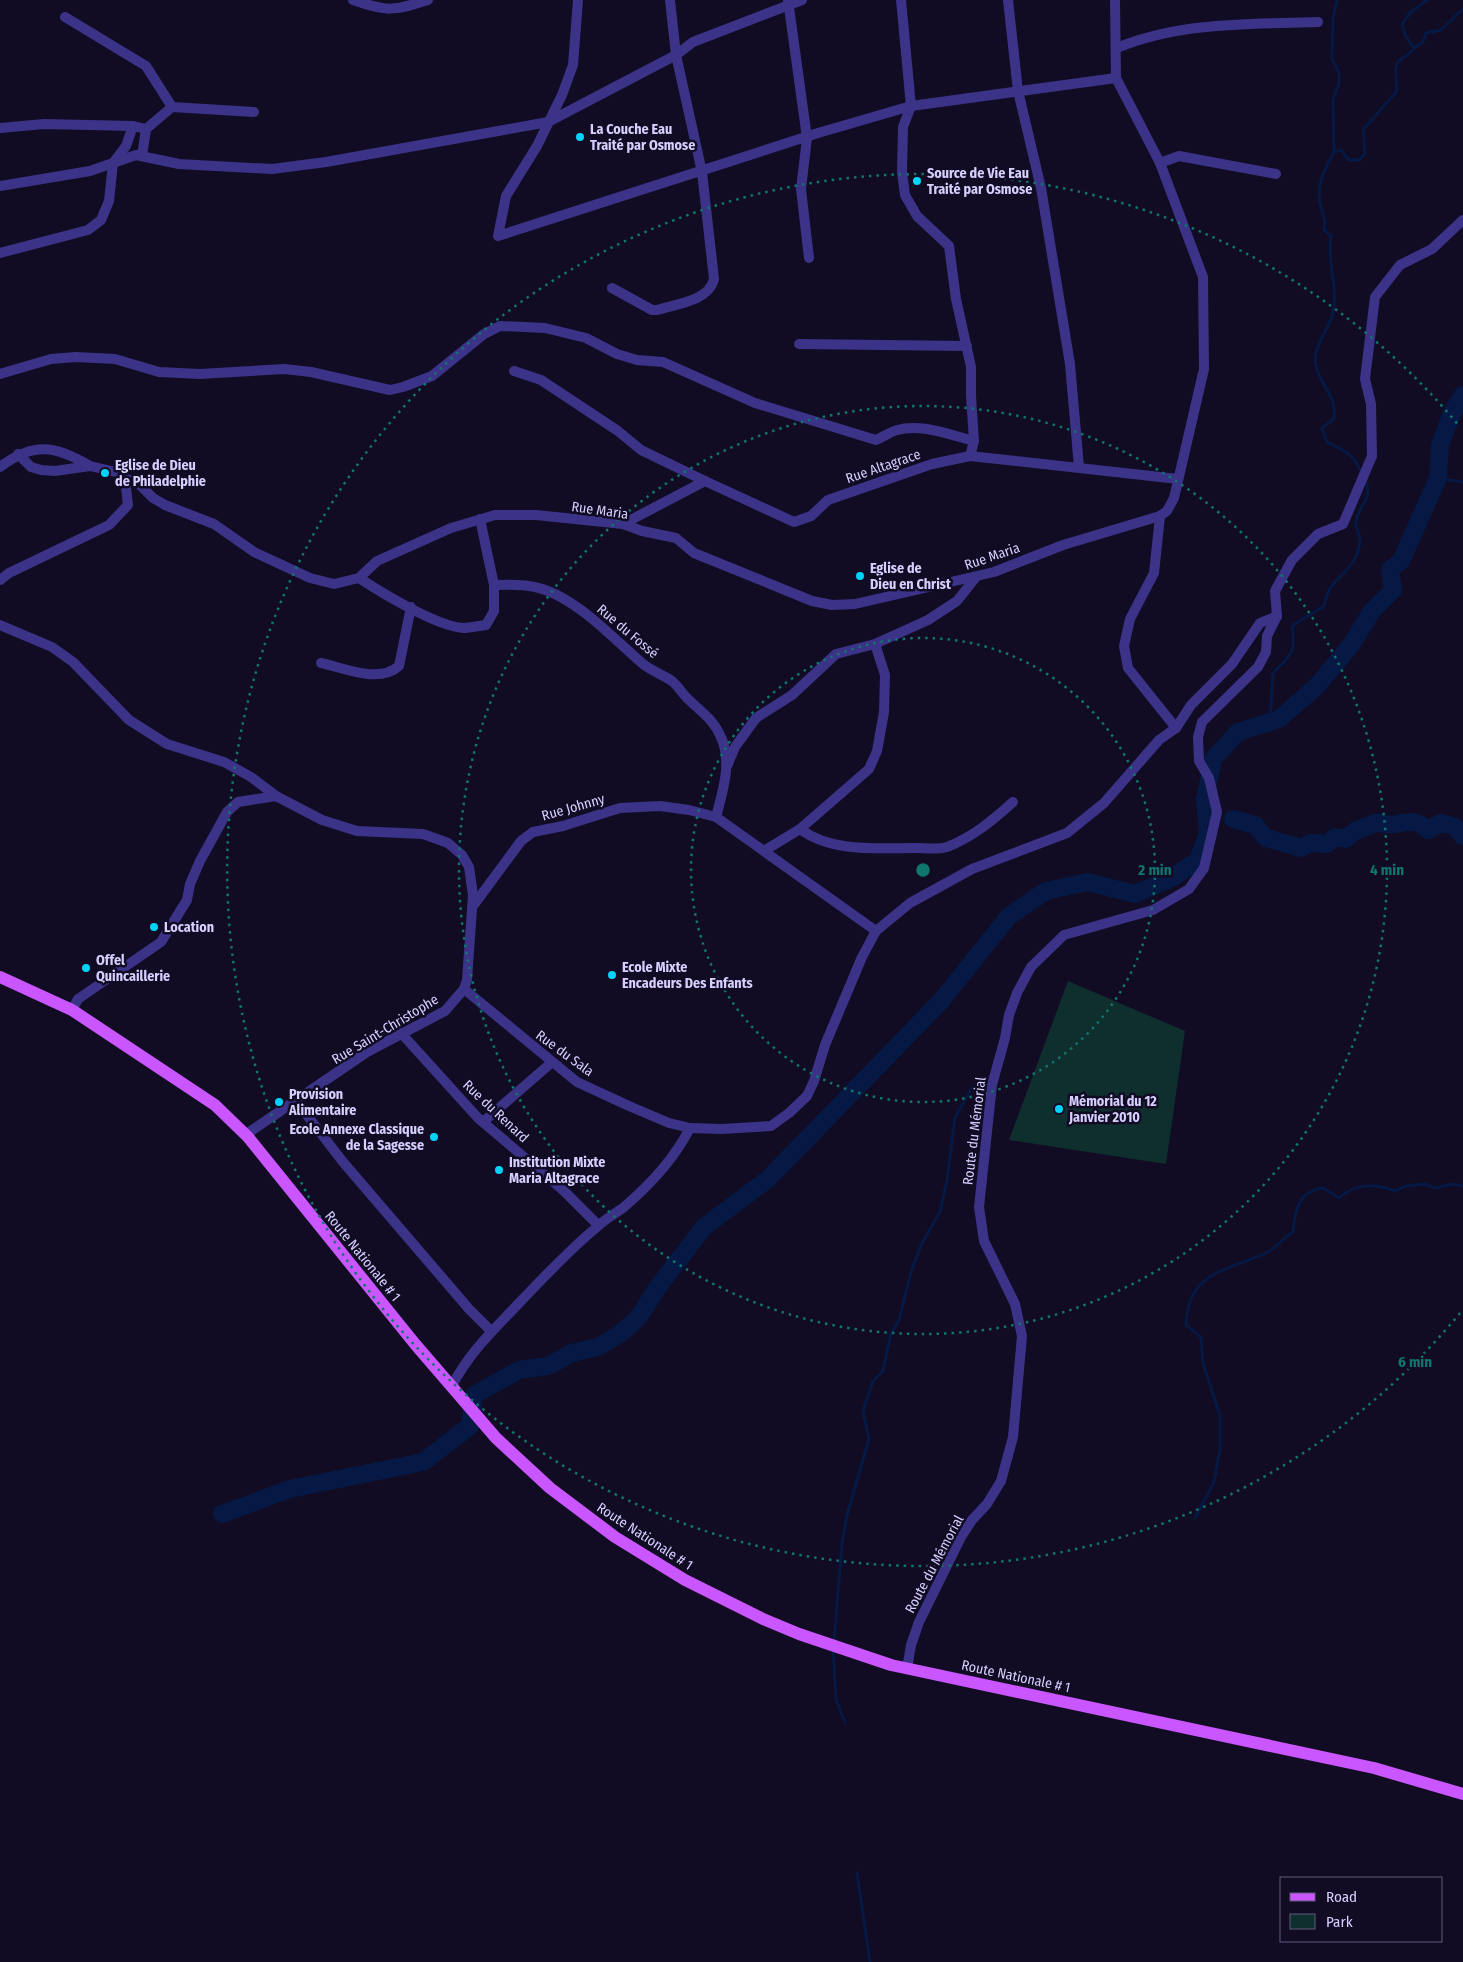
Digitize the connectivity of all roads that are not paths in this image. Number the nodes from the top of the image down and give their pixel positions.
1 (353, 0) edge
2 (428, 0) edge
3 (578, 0) edge
4 (670, 0) edge
5 (802, 0) edge
6 (901, 0) edge
7 (1008, 0) edge
8 (1115, 0) edge
9 (788, 2) edge
10 (65, 17) dead end
11 (1318, 22) dead end
12 (1117, 48) junction
13 (676, 55) junction
14 (1116, 78) junction
15 (1018, 91) junction
16 (911, 106) junction
17 (172, 107) junction
18 (254, 112) dead end
19 (548, 122) junction
20 (133, 126) junction
21 (0, 128) edge
22 (146, 129) junction
23 (806, 138) junction
24 (142, 156) junction
25 (113, 163) junction
26 (1160, 163) junction
27 (702, 172) junction
28 (1276, 174) dead end
29 (0, 186) edge
30 (1463, 220) edge
31 (0, 253) edge
32 (809, 258) dead end
33 (612, 288) dead end
34 (799, 344) dead end
35 (967, 346) junction
36 (514, 371) dead end
37 (0, 374) edge
38 (974, 441) junction
39 (18, 454) junction
40 (970, 456) junction
41 (90, 466) junction
42 (0, 467) edge
43 (1079, 467) junction
44 (126, 479) junction
45 (1178, 479) junction
46 (705, 481) junction
47 (1160, 516) junction
48 (480, 519) junction
49 (623, 524) junction
50 (976, 577) junction
51 (359, 578) junction
52 (0, 580) edge
53 (494, 585) junction
54 (411, 607) junction
55 (1276, 616) junction
56 (0, 625) edge
57 (875, 644) junction
58 (321, 663) dead end
59 (1176, 728) junction
60 (726, 767) junction
61 (276, 796) junction
62 (1013, 802) dead end
63 (716, 817) junction
64 (800, 829) junction
65 (764, 851) junction
66 (473, 906) junction
67 (876, 931) junction
68 (0, 977) edge
69 (464, 989) junction
70 (72, 1010) junction
71 (401, 1033) junction
72 (551, 1062) junction
73 (296, 1100) junction
74 (483, 1122) junction
75 (690, 1128) junction
76 (245, 1135) junction
77 (598, 1225) junction
78 (491, 1331) junction
79 (451, 1387) junction
80 (907, 1669) junction
81 (1463, 1794) edge

1 - 2 street
3 - 19 street
4 - 13 street
5 - 9 street
6 - 16 street
7 - 15 street
8 - 12 street
9 - 13 street
9 - 23 street
10 - 17 street
11 - 12 street
12 - 14 street
13 - 19 street
13 - 27 street
14 - 15 street
14 - 26 street
15 - 16 street
15 - 43 street
16 - 23 street
16 - 35 street
17 - 18 street
17 - 22 street
19 - 24 street
19 - 27 street
20 - 21 street
20 - 22 street
20 - 25 street
22 - 24 street
23 - 27 street
23 - 32 street
24 - 25 street
25 - 29 street
25 - 31 street
26 - 28 street
26 - 45 street
27 - 33 street
30 - 55 street, Route du Mémorial
34 - 35 street
35 - 38 street
36 - 46 street, Rue Altagrace
37 - 38 street
38 - 40 street
39 - 41 street
39 - 41 street
39 - 42 street
40 - 43 street, Rue Altagrace
40 - 46 street, Rue Altagrace
41 - 44 street
43 - 45 street, Rue Altagrace
44 - 51 street
44 - 52 street
45 - 47 street
46 - 49 street
47 - 50 street, Rue Maria
47 - 59 street
48 - 49 street, Rue Maria
48 - 51 street, Rue Maria
48 - 53 street
49 - 50 street, Rue Maria
50 - 57 street
51 - 54 street
53 - 54 street
53 - 60 street, Rue du Fossé
54 - 58 street
55 - 59 street
55 - 80 street, Route du Mémorial
56 - 61 street, Rue Saint-Christophe
57 - 60 street
57 - 64 street
59 - 67 street
60 - 63 street, Rue du Fossé
61 - 66 street, Rue Saint-Christophe
61 - 70 street
62 - 64 street
63 - 65 street
63 - 66 street, Rue Johnny
64 - 65 street
65 - 67 street
66 - 69 street, Rue Saint-Christophe
67 - 75 street, Rue du Sala
68 - 70 main road, Route Nationale # 1
69 - 71 street, Rue Saint-Christophe
69 - 72 street, Rue du Sala
70 - 76 main road, Route Nationale # 1
71 - 73 street, Rue Saint-Christophe
71 - 74 street, Rue du Renard
72 - 74 street
72 - 75 street, Rue du Sala
73 - 76 street, Rue Saint-Christophe
73 - 78 street
74 - 77 street, Rue du Renard
75 - 77 street
76 - 79 main road, Route Nationale # 1
77 - 78 street
78 - 79 street
79 - 80 main road, Route Nationale # 1
80 - 81 main road, Route Nationale # 1

